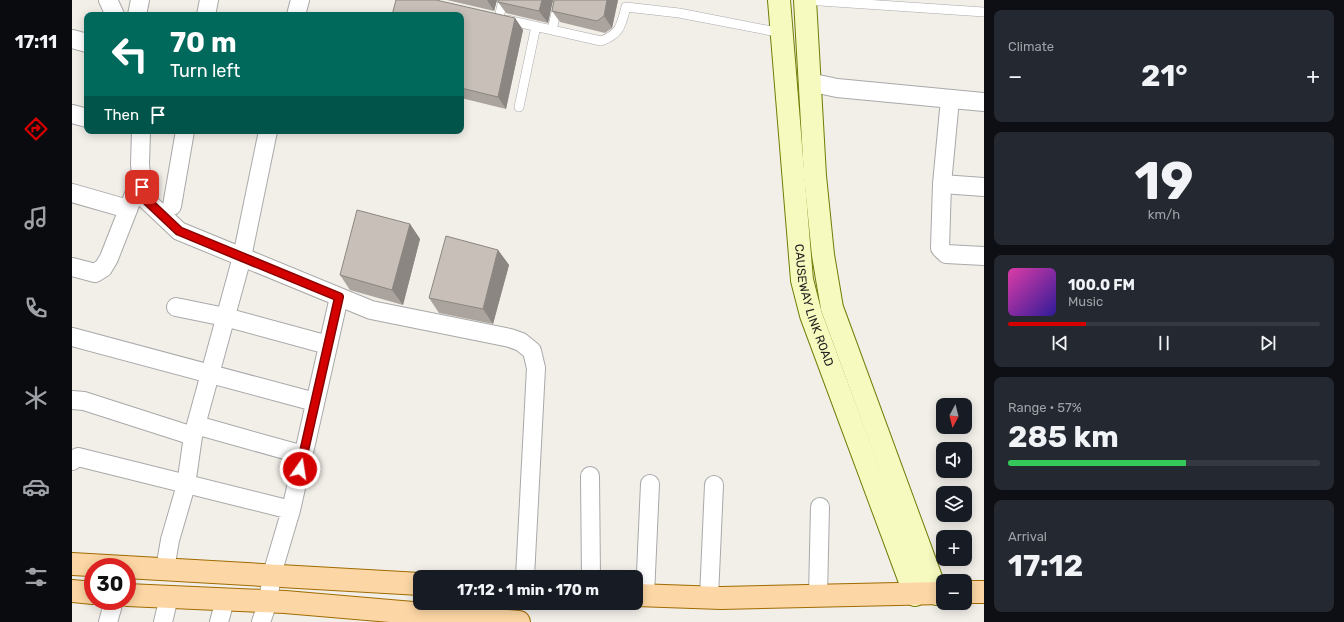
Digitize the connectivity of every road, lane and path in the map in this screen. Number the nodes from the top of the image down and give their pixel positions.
1 (108, 0) edge
2 (140, 0) edge
3 (209, 0) edge
4 (300, 0) edge
5 (503, 0) edge
6 (559, 0) edge
7 (779, 0) edge
8 (805, 0) edge
9 (627, 4) edge
10 (114, 12) edge
11 (138, 12) edge
12 (207, 12) edge
13 (297, 12) edge
14 (984, 12) edge
15 (536, 26) junction
16 (552, 30) junction
17 (782, 33) junction
18 (72, 39) edge
19 (84, 42) edge
20 (809, 82) junction
21 (950, 99) junction
22 (984, 102) edge
23 (519, 107) dead end
24 (72, 114) edge
25 (84, 117) edge
26 (138, 134) edge
27 (184, 134) edge
28 (267, 134) edge
29 (141, 176) junction
30 (942, 184) junction
31 (984, 188) edge
32 (72, 193) edge
33 (172, 206) dead end
34 (128, 209) junction
35 (984, 256) edge
36 (242, 257) junction
37 (72, 267) edge
38 (339, 297) junction
39 (176, 307) dead end
40 (225, 317) junction
41 (72, 337) edge
42 (328, 345) junction
43 (210, 374) junction
44 (72, 400) edge
45 (316, 402) junction
46 (195, 431) junction
47 (304, 455) junction
48 (72, 460) edge
49 (590, 476) dead end
50 (650, 484) dead end
51 (186, 485) junction
52 (714, 485) dead end
53 (820, 507) dead end
54 (291, 510) junction
55 (72, 564) edge
56 (165, 569) junction
57 (525, 570) edge
58 (591, 570) edge
59 (643, 570) edge
60 (272, 574) junction
61 (936, 582) edge
62 (413, 584) edge
63 (72, 591) edge
64 (84, 592) edge
65 (972, 592) edge
66 (984, 592) edge
67 (936, 593) edge
68 (136, 595) edge
69 (643, 595) edge
70 (915, 595) junction
71 (818, 596) junction
72 (169, 597) junction
73 (709, 597) junction
74 (225, 600) junction
75 (268, 602) junction
76 (111, 610) edge
77 (108, 622) edge
78 (163, 622) edge
79 (219, 622) edge
80 (261, 622) edge
81 (519, 622) edge

1 - 10 street
2 - 11 street
3 - 12 street
4 - 13 street
5 - 15 lane
6 - 16 lane
7 - 17 main road, CAUSEWAY LINK ROAD
8 - 14 lane
8 - 20 main road, CAUSEWAY LINK ROAD
9 - 16 lane
9 - 17 lane
15 - 16 lane
15 - 23 lane
17 - 70 main road, CAUSEWAY LINK ROAD
18 - 19 street
20 - 21 street
20 - 61 main road, CAUSEWAY LINK ROAD
21 - 22 street
21 - 30 street
24 - 25 street
26 - 29 street
27 - 33 street
28 - 36 street
29 - 34 street
29 - 36 street
30 - 31 street
30 - 35 street
32 - 34 street
34 - 37 street
36 - 38 street
36 - 40 street
38 - 42 street
38 - 57 street
39 - 40 street
40 - 42 street
40 - 43 street
41 - 43 street
42 - 45 street
43 - 45 street
43 - 46 street
44 - 46 street
45 - 47 street
46 - 47 street
46 - 51 street
47 - 54 street
48 - 51 street
49 - 58 street
50 - 59 street
51 - 54 street
51 - 56 street
52 - 73 street
53 - 71 street
54 - 60 street
55 - 56 main road
56 - 60 main road
60 - 62 main road
60 - 75 street
63 - 64 main road
65 - 66 main road
67 - 70 main road
68 - 72 main road
69 - 73 main road
70 - 71 main road
71 - 73 main road
72 - 74 main road
72 - 78 street
74 - 75 main road
74 - 79 street
75 - 80 street
75 - 81 main road
76 - 77 street

